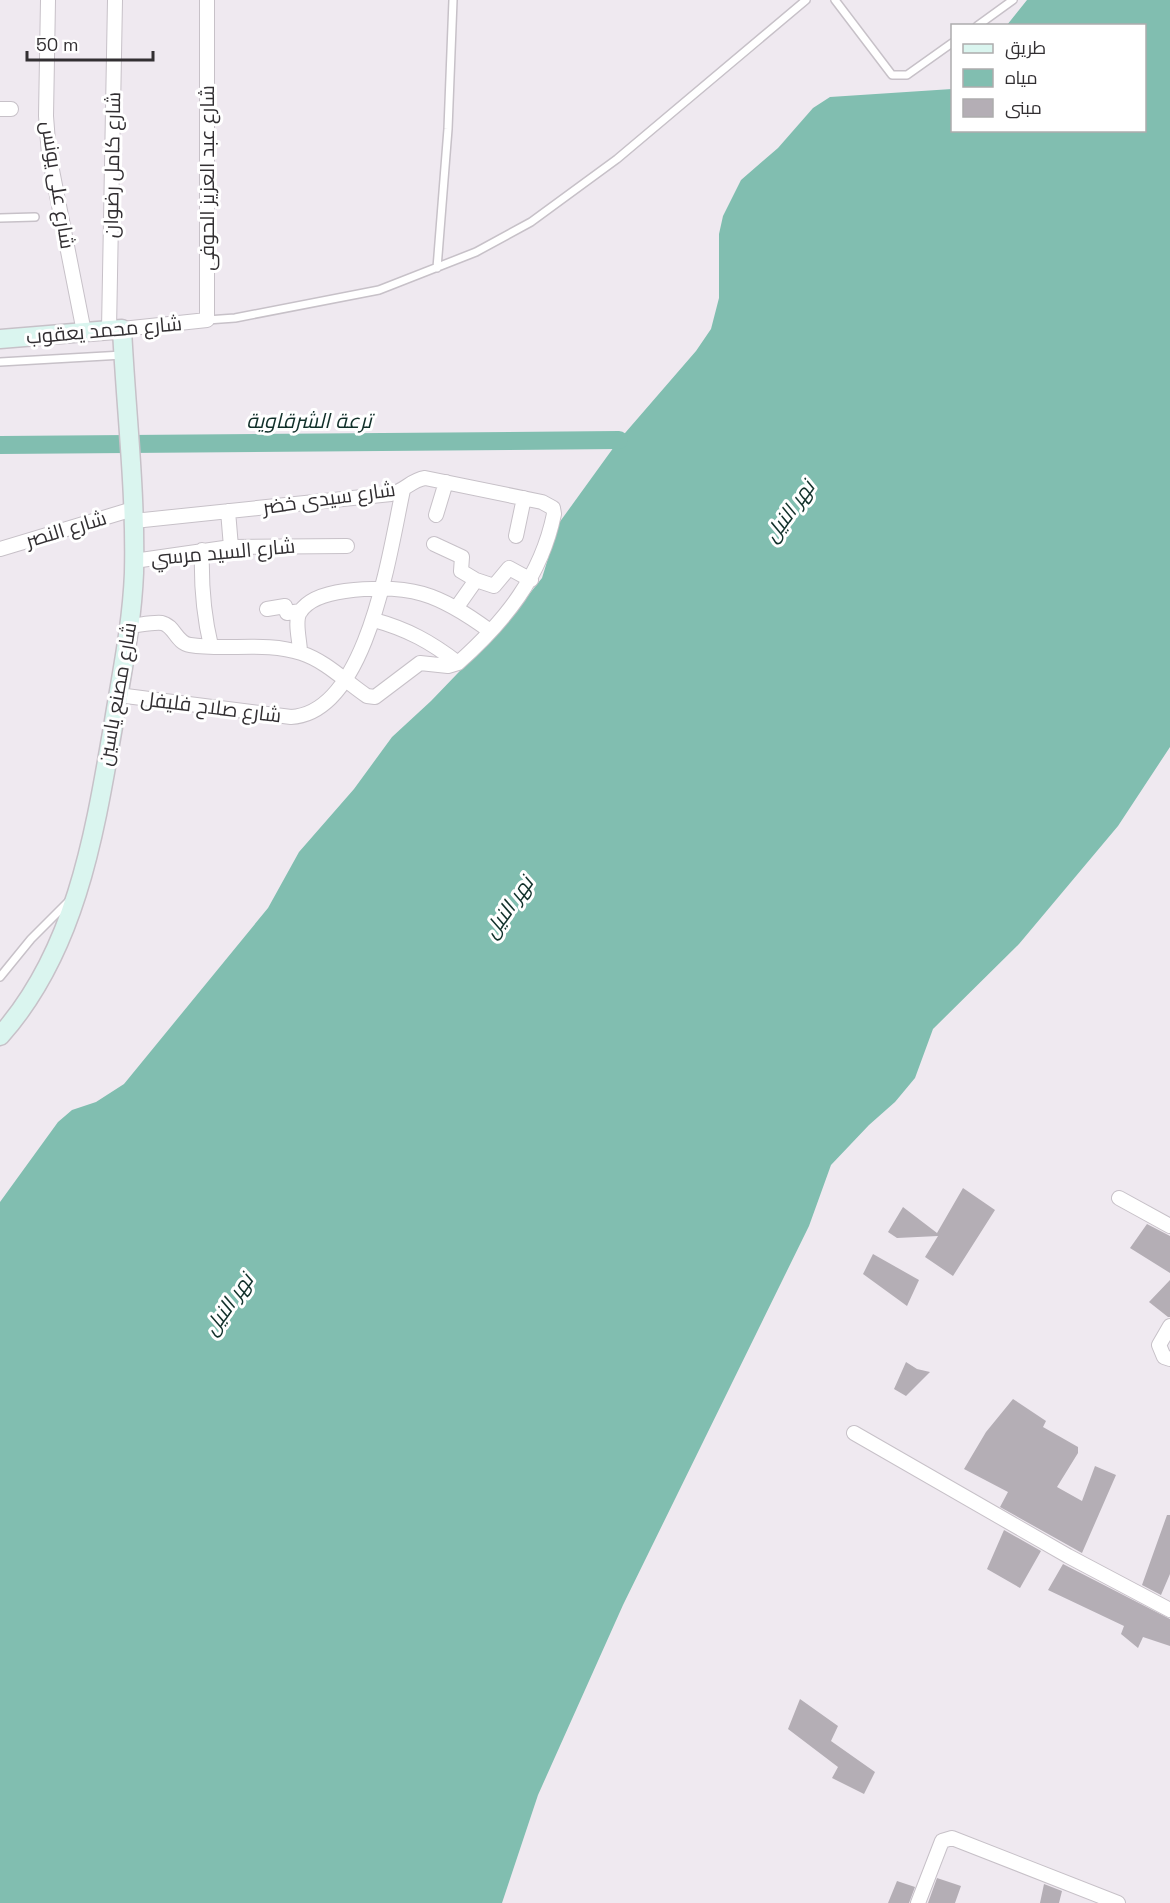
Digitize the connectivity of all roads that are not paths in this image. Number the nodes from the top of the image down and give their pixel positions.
1 (48, 0) edge
2 (115, 0) edge
3 (207, 0) edge
4 (453, 0) edge
5 (806, 0) edge
6 (835, 0) edge
7 (1013, 0) edge
8 (980, 24) edge
9 (951, 44) edge
10 (0, 218) edge
11 (36, 218) dead end
12 (437, 268) junction
13 (207, 320) junction
14 (115, 329) junction
15 (84, 332) junction
16 (0, 339) edge
17 (123, 355) junction
18 (0, 362) edge
19 (446, 482) junction
20 (403, 490) junction
21 (524, 498) junction
22 (228, 511) junction
23 (133, 515) junction
24 (436, 515) dead end
25 (516, 536) dead end
26 (434, 544) dead end
27 (347, 546) dead end
28 (231, 547) junction
29 (0, 549) edge
30 (202, 550) junction
31 (134, 561) junction
32 (476, 580) junction
33 (531, 580) junction
34 (382, 587) junction
35 (457, 607) junction
36 (267, 609) dead end
37 (301, 611) junction
38 (374, 620) junction
39 (130, 626) junction
40 (489, 632) junction
41 (211, 646) junction
42 (300, 652) junction
43 (458, 663) junction
44 (344, 680) junction
45 (118, 695) junction
46 (78, 893) junction
47 (0, 977) edge
48 (0, 1036) edge
49 (1119, 1198) dead end
50 (1170, 1226) edge
51 (1170, 1326) edge
52 (1167, 1358) edge
53 (854, 1433) dead end
54 (1170, 1610) edge
55 (918, 1903) edge
56 (1118, 1903) edge

1 - 15 street, شارع على يونس
2 - 14 street, شارع كامل رضوان
3 - 13 street, شارع عبد العزيز الحوفى
4 - 12 lane
5 - 12 lane
6 - 9 lane
7 - 8 lane
10 - 11 lane
12 - 13 lane
13 - 14 street, شارع محمد يعقوب
14 - 15 main road, شارع محمد يعقوب
14 - 17 main road, شارع مصنع ياسين
15 - 16 main road, شارع محمد يعقوب
17 - 18 lane
17 - 23 main road, شارع مصنع ياسين
19 - 20 street, شارع سيدى خضر
19 - 21 street, شارع سيدى خضر
19 - 24 street
20 - 22 street, شارع سيدى خضر
20 - 34 street
21 - 25 street
21 - 33 street, شارع سيدى خضر
22 - 23 street, شارع سيدى خضر
22 - 28 street
23 - 29 street, شارع النصر
23 - 31 main road, شارع مصنع ياسين
26 - 32 street
27 - 28 street, شارع السيد مرسي
28 - 30 street, شارع السيد مرسي
30 - 31 street, شارع السيد مرسي
30 - 41 street
31 - 39 main road, شارع مصنع ياسين
32 - 33 street
32 - 35 street
33 - 40 street
34 - 35 street
34 - 37 street
34 - 38 street
35 - 40 street
36 - 37 street
37 - 42 street
38 - 43 street
38 - 44 street
39 - 41 street
39 - 45 main road, شارع مصنع ياسين
40 - 43 street
41 - 42 street
42 - 44 street
43 - 44 street
44 - 45 street, شارع صلاح فليفل
45 - 46 main road, شارع مصنع ياسين
46 - 47 lane
46 - 48 main road, شارع مصنع ياسين
49 - 50 street
51 - 52 street
53 - 54 street
55 - 56 street

